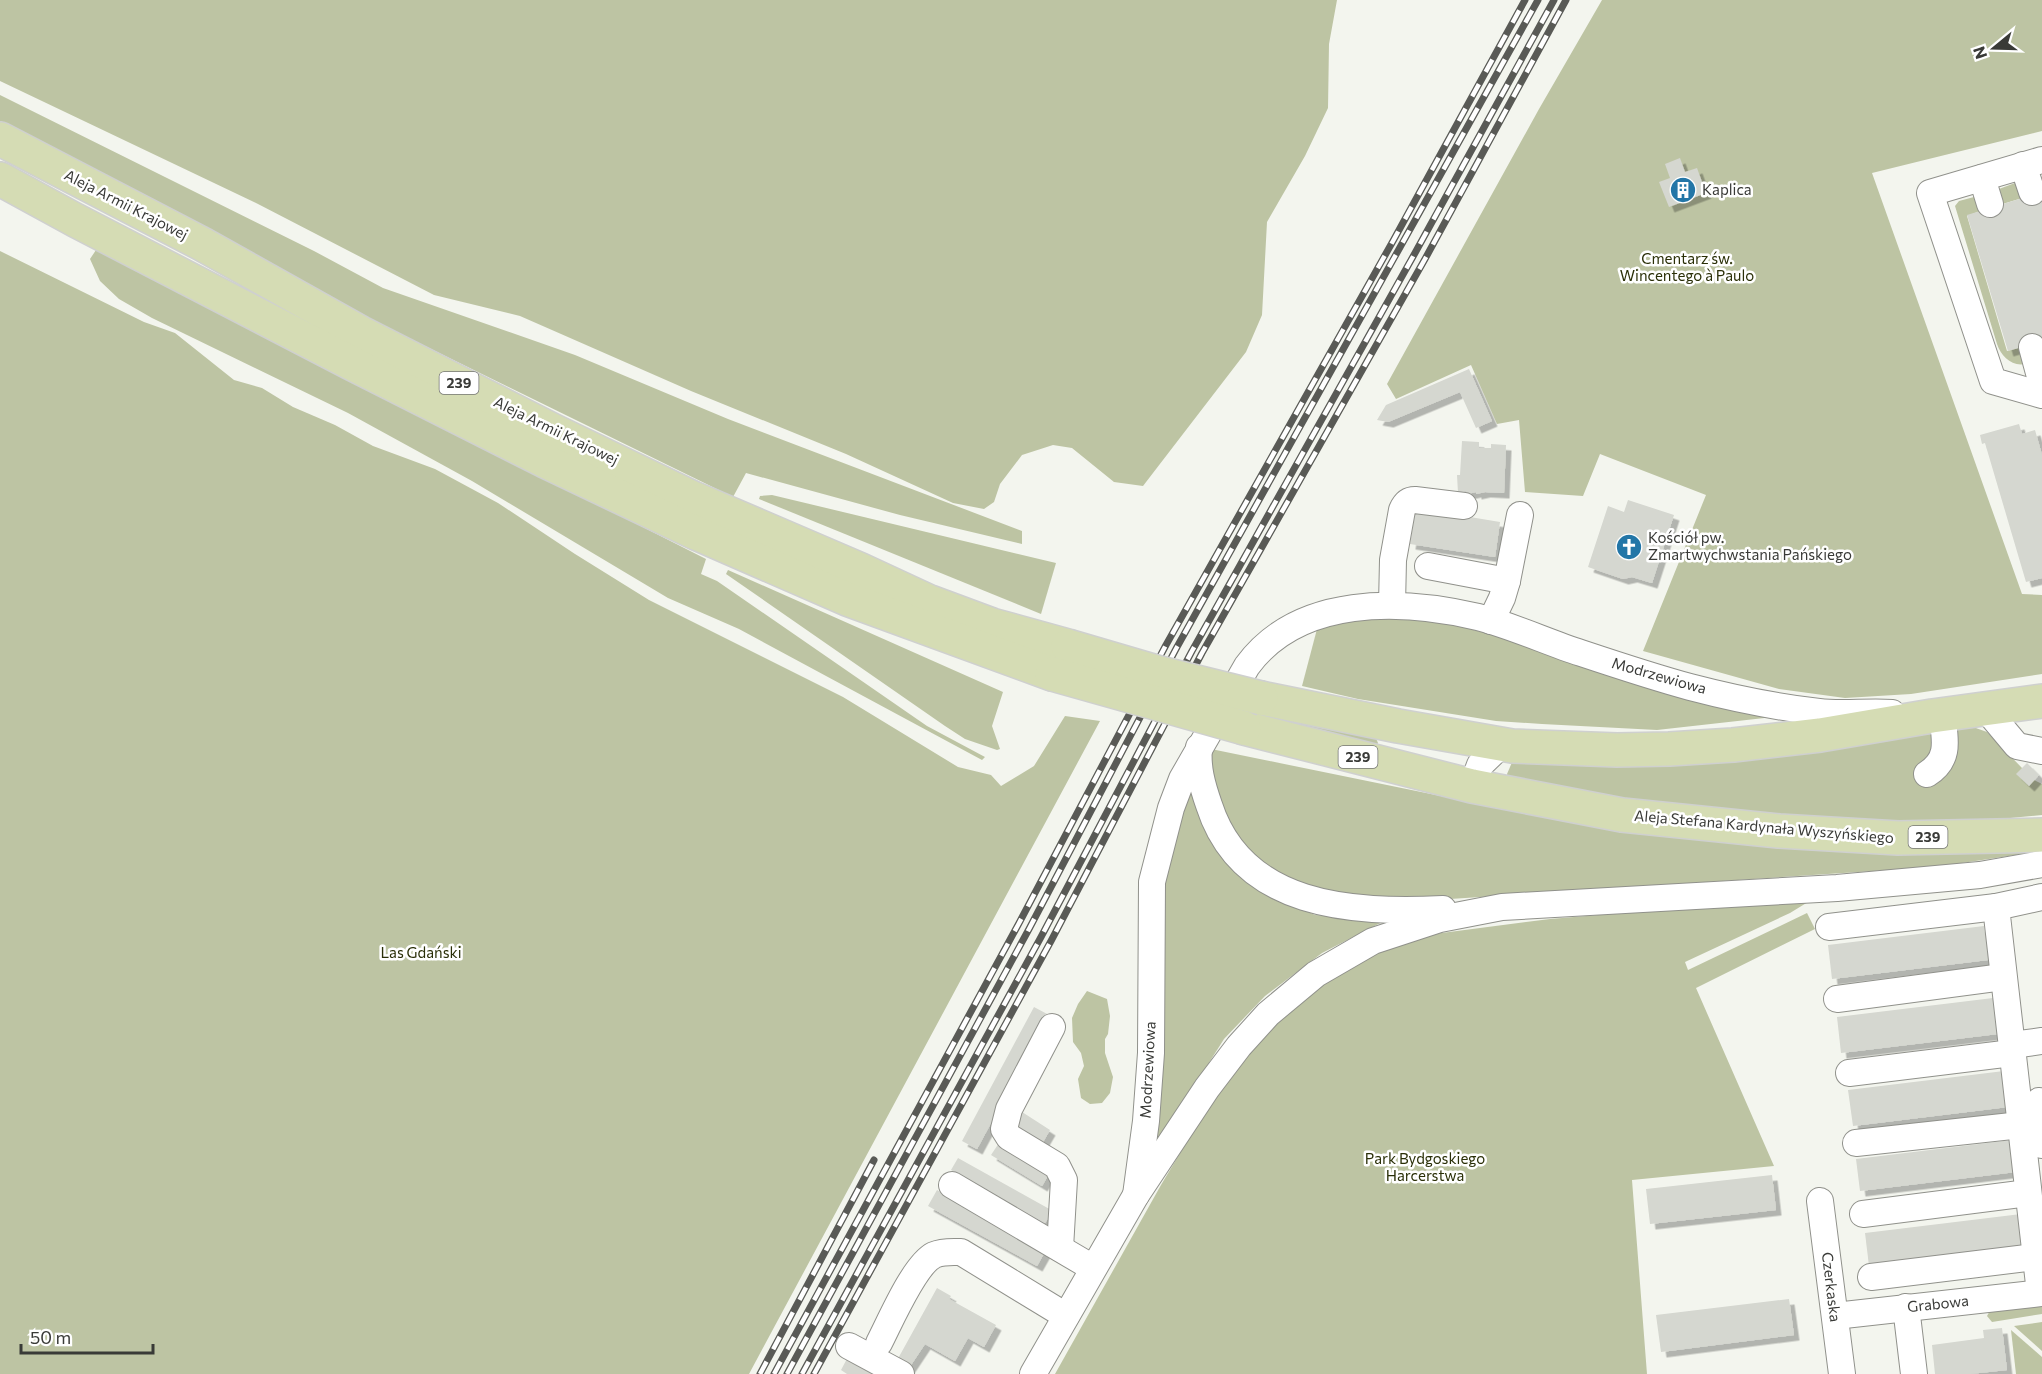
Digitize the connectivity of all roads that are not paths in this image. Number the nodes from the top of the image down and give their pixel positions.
1 (0, 139) edge
2 (2033, 162) edge
3 (1982, 178) junction
4 (0, 179) edge
5 (2032, 192) dead end
6 (1990, 204) dead end
7 (2032, 347) dead end
8 (2042, 384) edge
9 (2042, 395) edge
10 (1464, 506) dead end
11 (1520, 514) dead end
12 (1428, 566) dead end
13 (1507, 581) junction
14 (1392, 605) junction
15 (1491, 621) junction
16 (2042, 701) edge
17 (1986, 709) junction
18 (1937, 715) junction
19 (1244, 728) joint
20 (1502, 744) junction
21 (1199, 746) junction
22 (2042, 751) edge
23 (1927, 774) dead end
24 (1472, 786) junction
25 (2042, 835) edge
26 (2042, 864) edge
27 (2042, 897) edge
28 (1502, 907) junction
29 (1996, 907) junction
30 (1829, 927) dead end
31 (2003, 976) junction
32 (1837, 999) dead end
33 (1052, 1027) dead end
34 (2042, 1041) edge
35 (2012, 1049) junction
36 (1849, 1073) dead end
37 (2039, 1101) dead end
38 (2020, 1125) junction
39 (1856, 1143) dead end
40 (2042, 1145) edge
41 (951, 1185) dead end
42 (2028, 1193) junction
43 (1136, 1195) junction
44 (1820, 1201) dead end
45 (1863, 1214) dead end
46 (1060, 1248) junction
47 (2036, 1257) junction
48 (1093, 1268) junction
49 (1871, 1277) dead end
50 (2041, 1293) edge
51 (1906, 1307) junction
52 (1066, 1316) junction
53 (1835, 1316) junction
54 (879, 1343) dead end
55 (849, 1346) dead end
56 (901, 1374) edge
57 (1033, 1374) edge
58 (1842, 1374) edge
59 (1914, 1374) edge

1 - 20 main road, Aleja Armii Krajowej / 239, bridge
2 - 3 street
2 - 5 street
3 - 6 street
3 - 9 street
4 - 19 main road, Aleja Armii Krajowej / 239, bridge
7 - 8 street
10 - 14 street
11 - 13 street
12 - 13 street
13 - 15 street
14 - 15 street, Modrzewiowa
14 - 21 street, Modrzewiowa
15 - 18 street, Modrzewiowa
16 - 17 main road, 239
17 - 18 main road, 239
17 - 22 street
18 - 20 main road, 239
18 - 23 street
19 - 24 main road, Aleja Stefana Kardynała Wyszyńskiego / 239
20 - 24 street
21 - 28 street
21 - 43 street, Modrzewiowa
24 - 25 main road, Aleja Stefana Kardynała Wyszyńskiego / 239
26 - 28 street
27 - 29 street
28 - 43 street
29 - 30 street
29 - 31 street
31 - 32 street
31 - 35 street
33 - 46 street
34 - 35 street
35 - 36 street
35 - 38 street
37 - 40 street
38 - 39 street
38 - 42 street
41 - 46 street
42 - 45 street
42 - 47 street
43 - 48 street, Modrzewiowa
44 - 53 street, Czerkaska
46 - 48 street
47 - 49 street
47 - 50 street
48 - 52 street, Modrzewiowa
50 - 51 street, Grabowa
51 - 53 street, Grabowa
51 - 59 street
52 - 54 street
52 - 57 street, Modrzewiowa
53 - 58 street, Czerkaska
55 - 56 street

